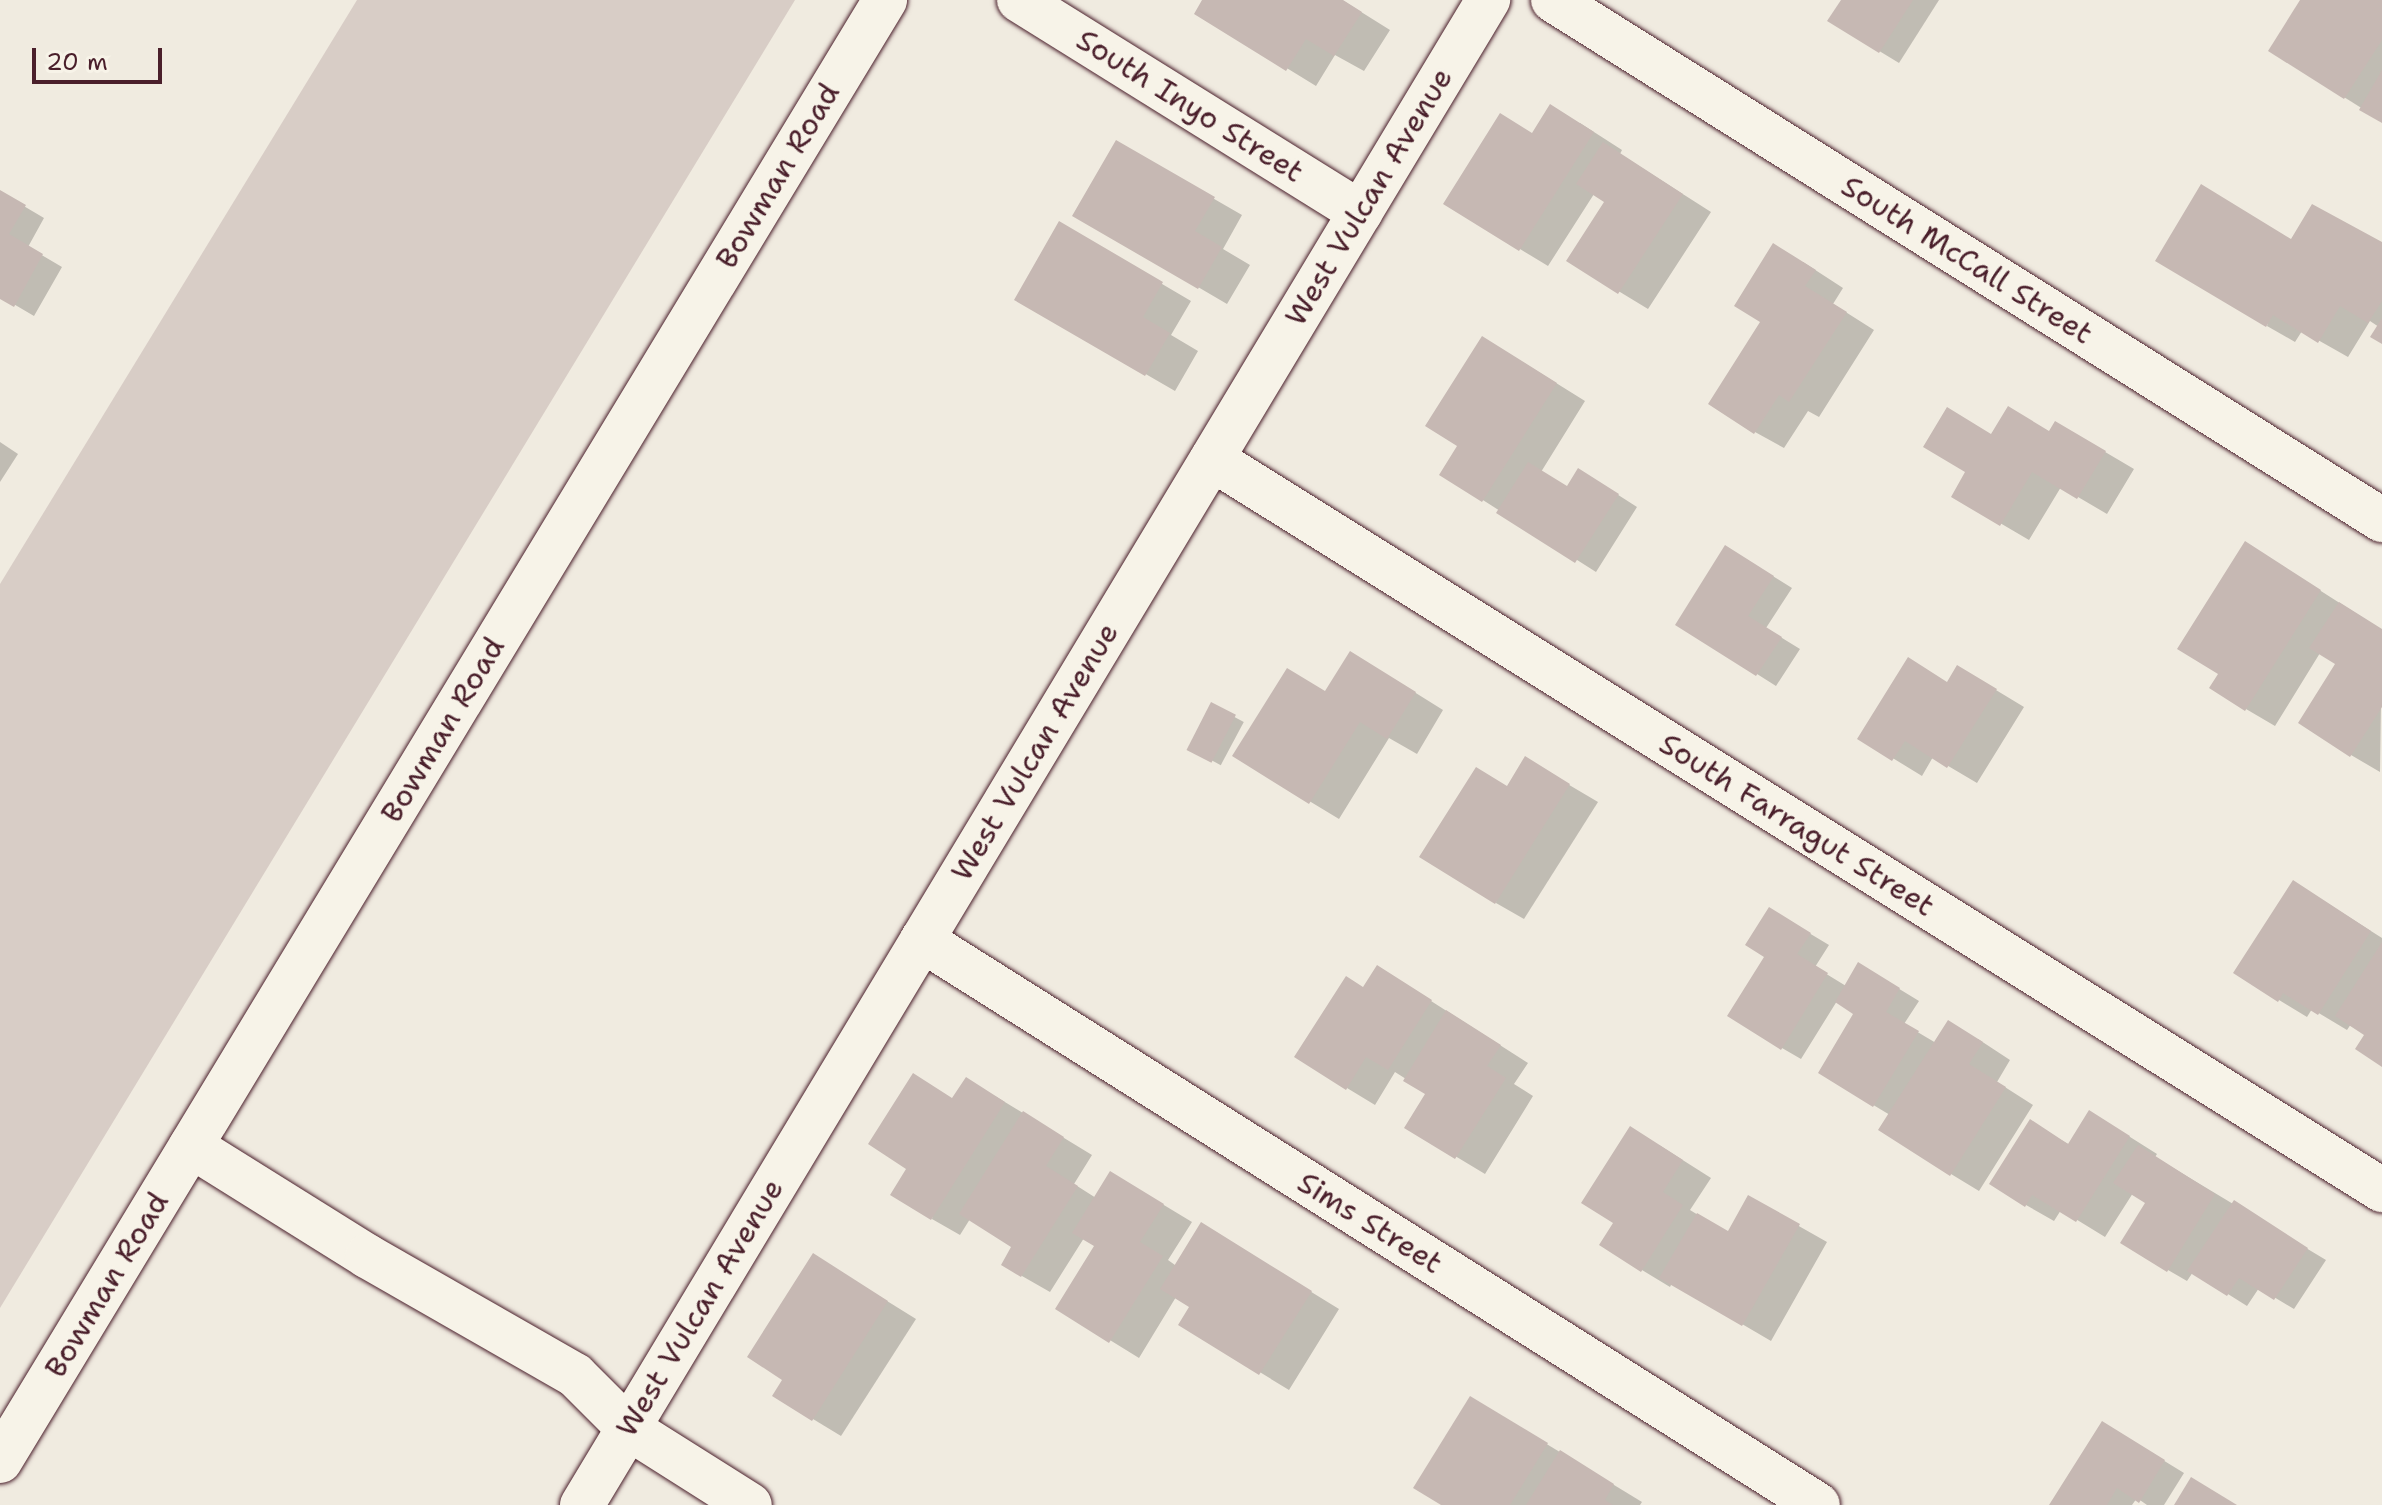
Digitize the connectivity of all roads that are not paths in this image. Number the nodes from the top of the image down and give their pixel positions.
1 (885, 0) edge
2 (1019, 0) edge
3 (1488, 0) edge
4 (1553, 0) edge
5 (1360, 212) junction
6 (1212, 459) junction
7 (2382, 520) edge
8 (922, 940) junction
9 (191, 1146) junction
10 (2382, 1190) edge
11 (628, 1428) junction
12 (0, 1461) edge
13 (582, 1505) edge
14 (750, 1505) edge
15 (1818, 1505) edge

1 - 9 street, Bowman Road
2 - 5 street, South Inyo Street
3 - 5 street, West Vulcan Avenue
4 - 7 street, South McCall Street
5 - 6 street, West Vulcan Avenue
6 - 8 street, West Vulcan Avenue
6 - 10 street, South Farragut Street
8 - 11 street, West Vulcan Avenue
8 - 15 street, Sims Street
9 - 11 street
9 - 12 street, Bowman Road
11 - 13 street, West Vulcan Avenue
11 - 14 street

